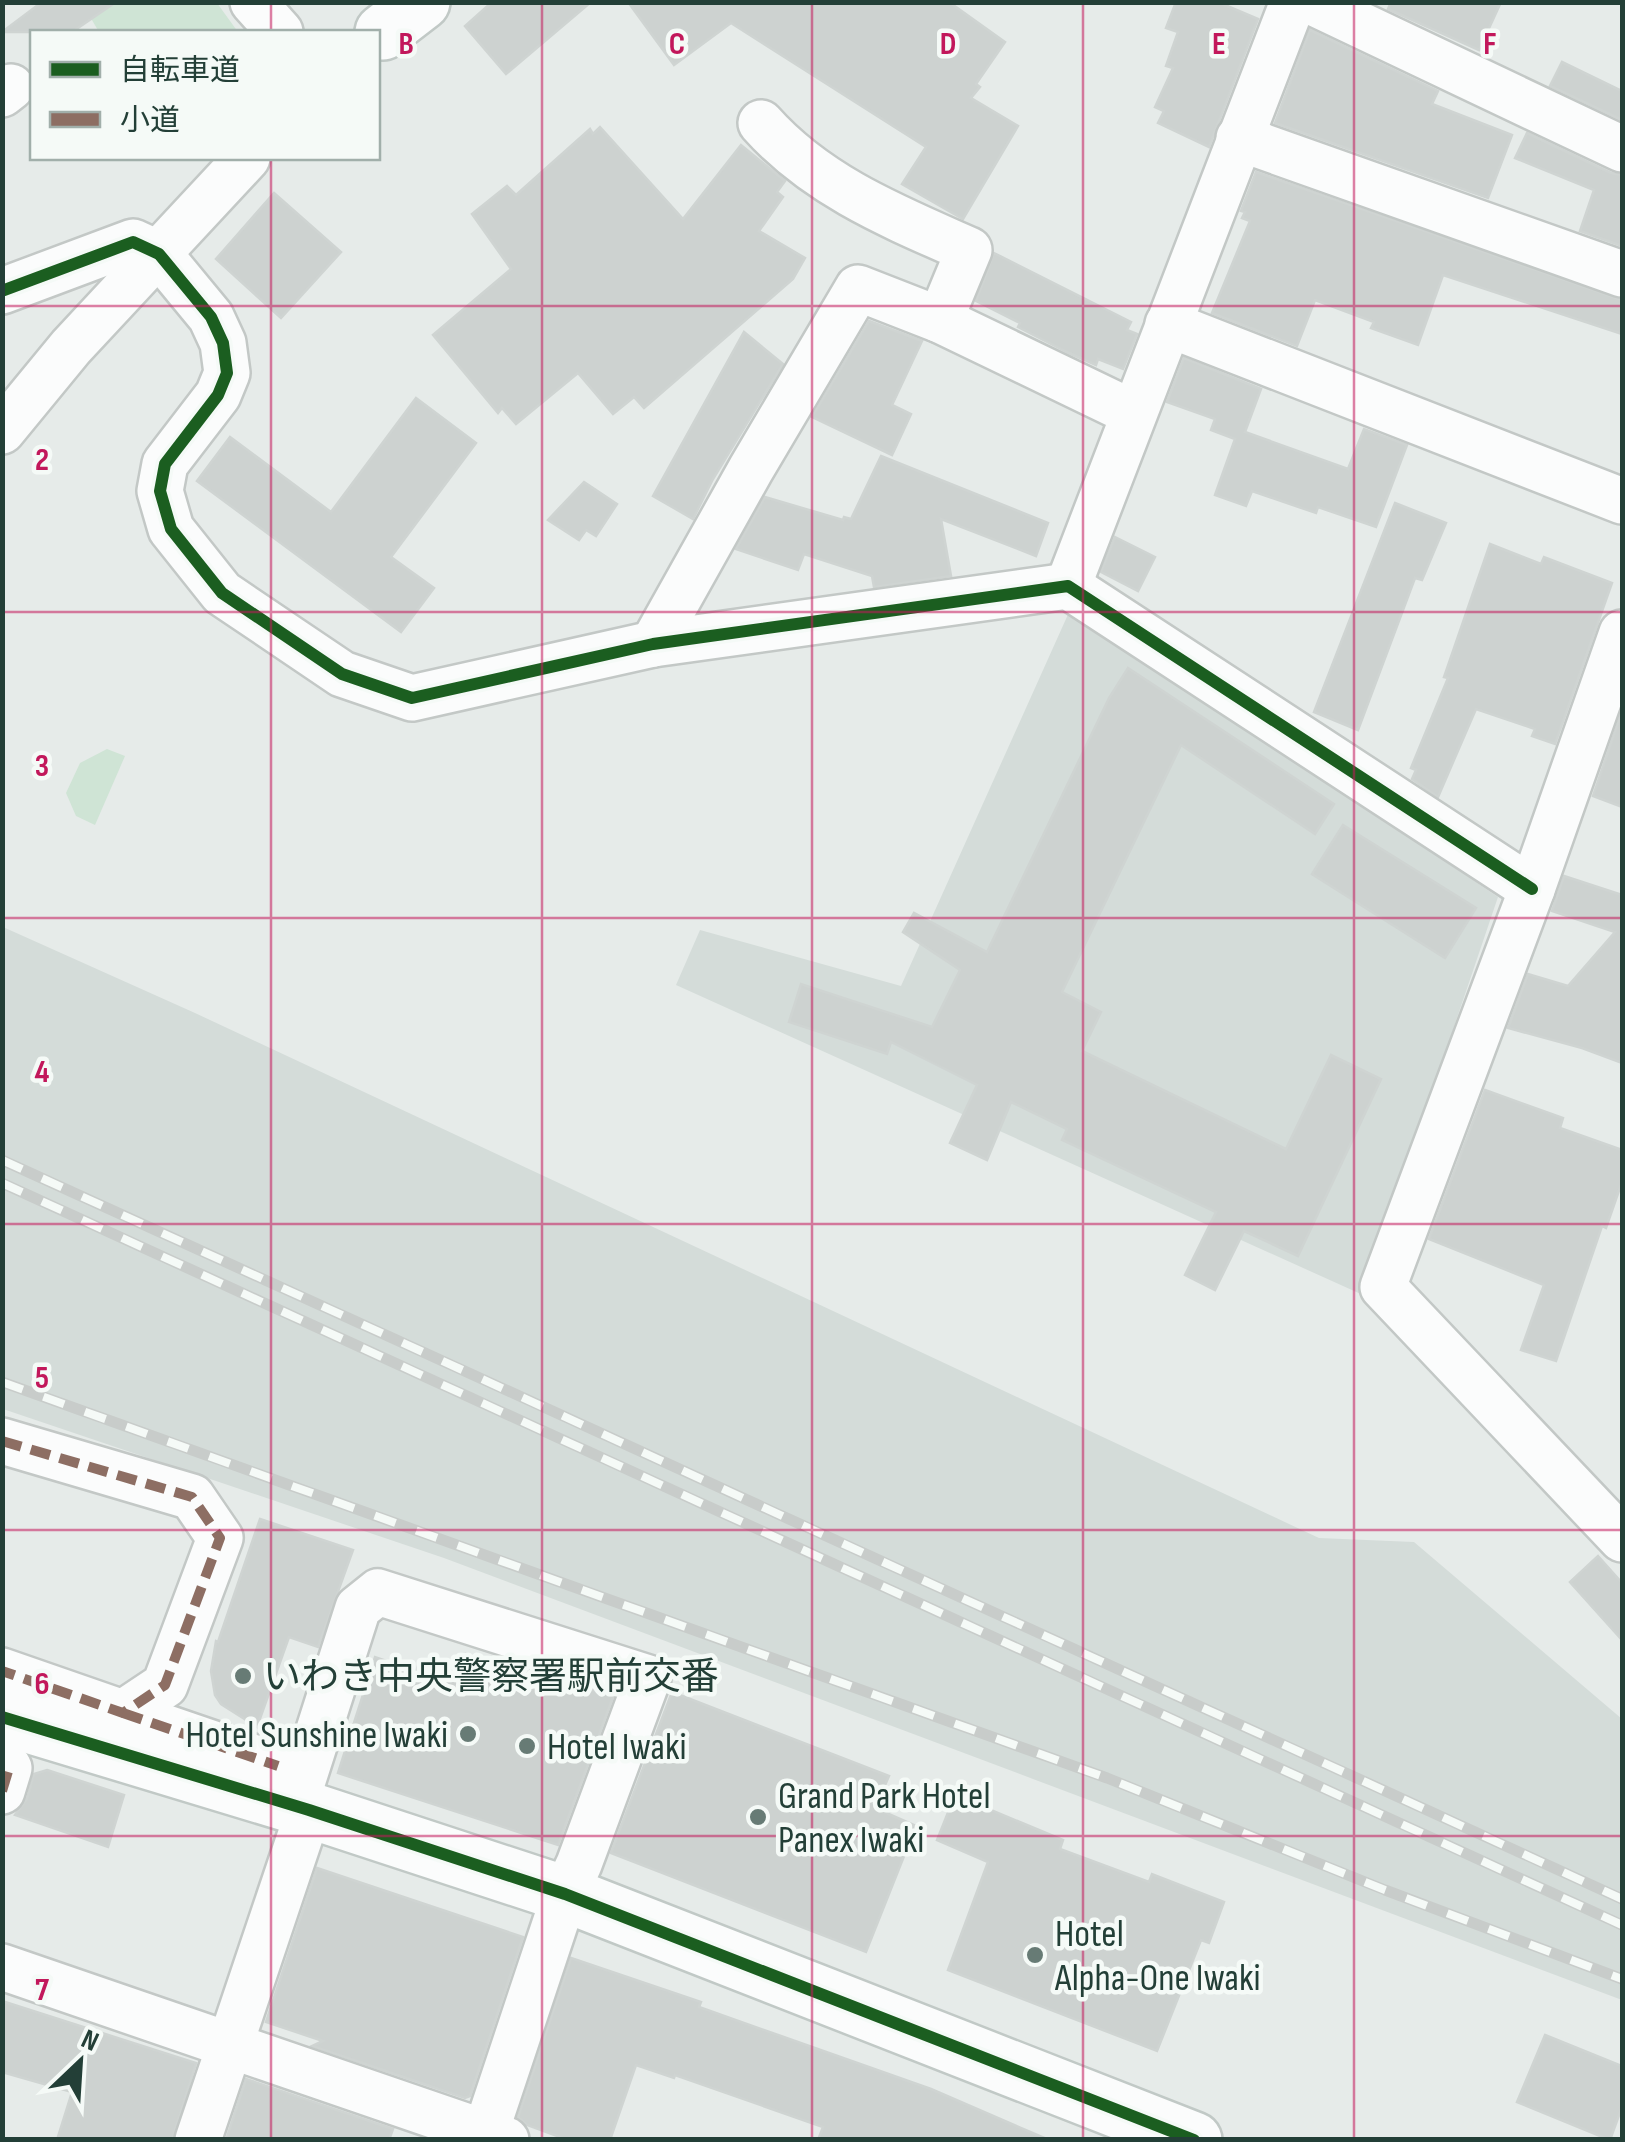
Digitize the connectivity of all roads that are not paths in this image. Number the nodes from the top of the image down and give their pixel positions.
1 (253, 2) edge
2 (286, 2) edge
3 (1293, 2) edge
4 (1312, 2) edge
5 (281, 30) edge
6 (283, 30) edge
7 (761, 123) dead end
8 (1239, 138) junction
9 (1622, 149) edge
10 (245, 160) edge
11 (159, 254) junction
12 (1622, 274) edge
13 (2, 291) edge
14 (940, 320) junction
15 (1168, 324) junction
16 (1133, 414) junction
17 (2, 431) edge
18 (1622, 500) edge
19 (1068, 586) junction
20 (1622, 633) edge
21 (653, 644) junction
22 (1532, 889) junction
23 (2, 1441) edge
24 (1622, 1538) edge
25 (2, 1671) edge
26 (123, 1713) junction
27 (5, 1758) edge
28 (294, 1793) junction
29 (565, 1894) junction
30 (2, 1968) edge
31 (229, 2046) junction
32 (1114, 2125) edge
33 (491, 2137) edge
34 (198, 2140) edge
35 (1194, 2140) edge

1 - 5 street
2 - 6 street
3 - 8 street
4 - 9 street
7 - 14 street
8 - 12 street
8 - 15 street
10 - 11 street
11 - 13 street
11 - 17 street
11 - 21 street
14 - 16 street
14 - 21 street
15 - 16 street
15 - 18 street
16 - 19 street
19 - 21 street
19 - 22 street
20 - 22 street
22 - 24 street
23 - 26 street
25 - 26 street
26 - 28 street
27 - 28 street
28 - 29 street
28 - 29 street
28 - 31 street
29 - 32 street
29 - 33 street
30 - 31 street
31 - 33 street
31 - 34 street
32 - 35 street

